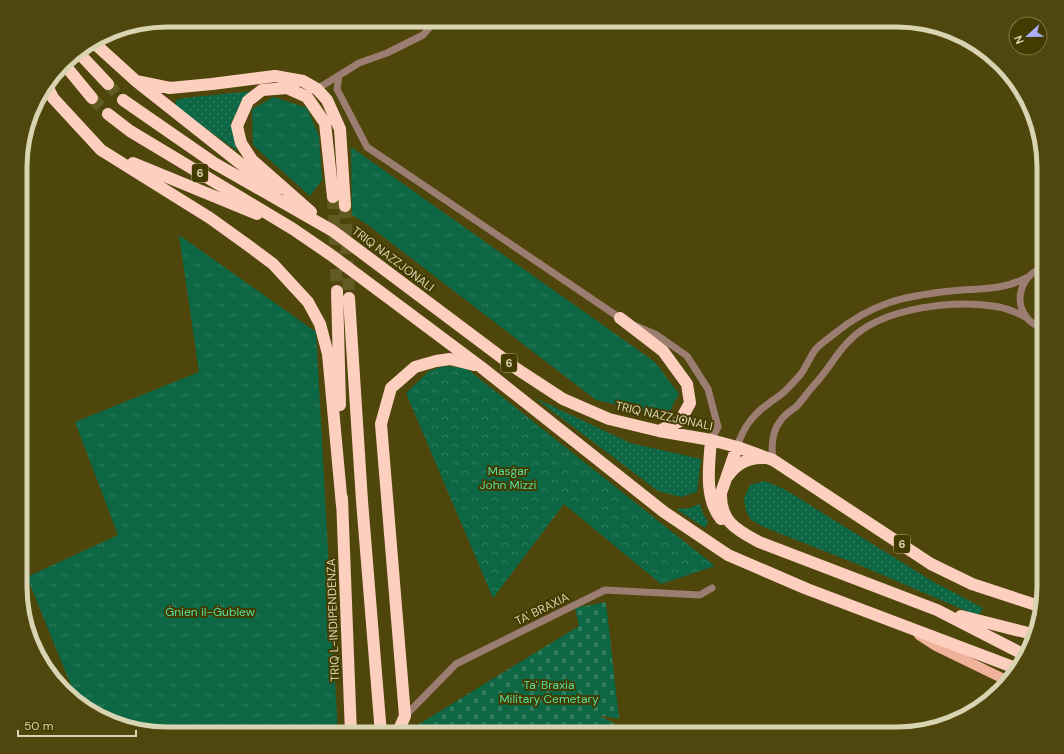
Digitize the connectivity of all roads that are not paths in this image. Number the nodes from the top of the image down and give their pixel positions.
1 (430, 27) edge
2 (97, 46) edge
3 (82, 56) edge
4 (68, 69) edge
5 (339, 76) junction
6 (136, 80) junction
7 (108, 84) tunnel mouth
8 (317, 89) junction
9 (50, 91) edge
10 (92, 98) tunnel mouth
11 (122, 100) tunnel mouth
12 (108, 114) tunnel mouth
13 (101, 150) junction
14 (333, 198) tunnel mouth
15 (345, 206) tunnel mouth
16 (303, 213) junction
17 (293, 229) junction
18 (333, 231) junction
19 (1037, 270) edge
20 (1028, 277) junction
21 (337, 291) tunnel mouth
22 (349, 298) tunnel mouth
23 (620, 318) junction
24 (1027, 318) junction
25 (1037, 326) edge
26 (481, 367) junction
27 (659, 431) junction
28 (711, 440) junction
29 (737, 447) junction
30 (773, 460) junction
31 (723, 486) junction
32 (342, 506) junction
33 (742, 533) junction
34 (712, 588) dead end
35 (1036, 605) edge
36 (937, 610) junction
37 (902, 624) junction
38 (1029, 633) edge
39 (1021, 653) edge
40 (1012, 667) edge
41 (1003, 678) edge
42 (405, 716) junction
43 (352, 727) edge
44 (380, 727) edge
45 (400, 727) edge

1 - 5 street
2 - 6 highway, TRIQ NAZZJONALI / 6
3 - 7 highway
4 - 10 highway
5 - 8 street
5 - 23 street
6 - 8 highway
6 - 16 highway, TRIQ NAZZJONALI / 6
8 - 15 highway
9 - 13 highway
11 - 16 highway, TRIQ NAZZJONALI / 6
12 - 17 highway, 6
13 - 17 highway
13 - 32 highway
14 - 18 highway
16 - 18 highway, TRIQ NAZZJONALI / 6
17 - 26 highway, 6
18 - 27 highway, TRIQ NAZZJONALI / 6
19 - 20 street
20 - 24 street
20 - 29 street
21 - 32 highway
22 - 44 highway
23 - 27 highway
23 - 28 street
24 - 25 street
24 - 30 street
26 - 37 highway, 6
26 - 42 highway
27 - 28 highway, TRIQ NAZZJONALI / 6
28 - 29 highway, TRIQ NAZZJONALI / 6
28 - 33 highway
29 - 30 highway, TRIQ NAZZJONALI / 6
29 - 31 highway
30 - 31 highway
30 - 35 highway, TRIQ NAZZJONALI / 6
31 - 33 highway
32 - 43 highway, TRIQ L-INDIPENDENZA
33 - 36 highway
34 - 42 street, TA' BRAXIA
36 - 38 highway
36 - 39 highway
37 - 40 highway, 6
37 - 41 main road, 6
42 - 45 highway

